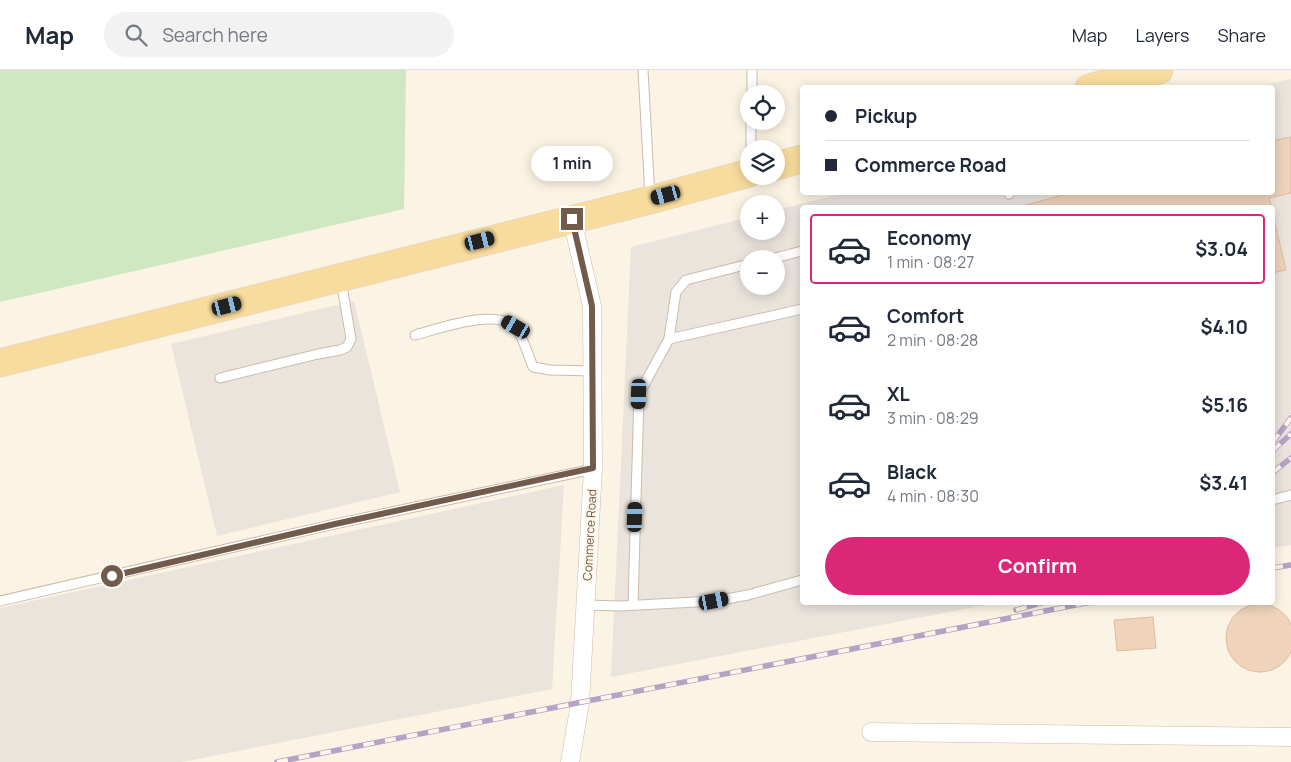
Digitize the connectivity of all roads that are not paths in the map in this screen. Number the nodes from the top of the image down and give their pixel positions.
1 (643, 70) edge
2 (752, 70) edge
3 (1159, 70) edge
4 (752, 85) edge
5 (1101, 85) edge
6 (800, 160) edge
7 (785, 164) edge
8 (740, 175) edge
9 (650, 200) junction
10 (572, 219) junction
11 (800, 252) edge
12 (785, 255) edge
13 (740, 266) edge
14 (340, 277) junction
15 (800, 309) edge
16 (415, 335) dead end
17 (669, 339) junction
18 (0, 363) edge
19 (593, 371) junction
20 (220, 378) dead end
21 (593, 468) junction
22 (1291, 495) edge
23 (1275, 499) edge
24 (800, 581) edge
25 (0, 601) edge
26 (586, 605) junction
27 (633, 605) junction
28 (872, 732) dead end
29 (1291, 737) edge
30 (570, 762) edge

1 - 9 lane
2 - 4 lane
3 - 5 main road
6 - 7 main road
8 - 9 main road
9 - 10 main road
10 - 14 main road
10 - 19 street, Commerce Road
11 - 12 lane
13 - 17 lane
14 - 18 main road
14 - 20 lane
15 - 17 lane
16 - 19 lane
17 - 27 lane
19 - 21 street, Commerce Road
21 - 25 lane
21 - 26 street, Commerce Road
22 - 23 lane
24 - 27 lane
26 - 27 lane
26 - 30 street, Commerce Road
28 - 29 street

